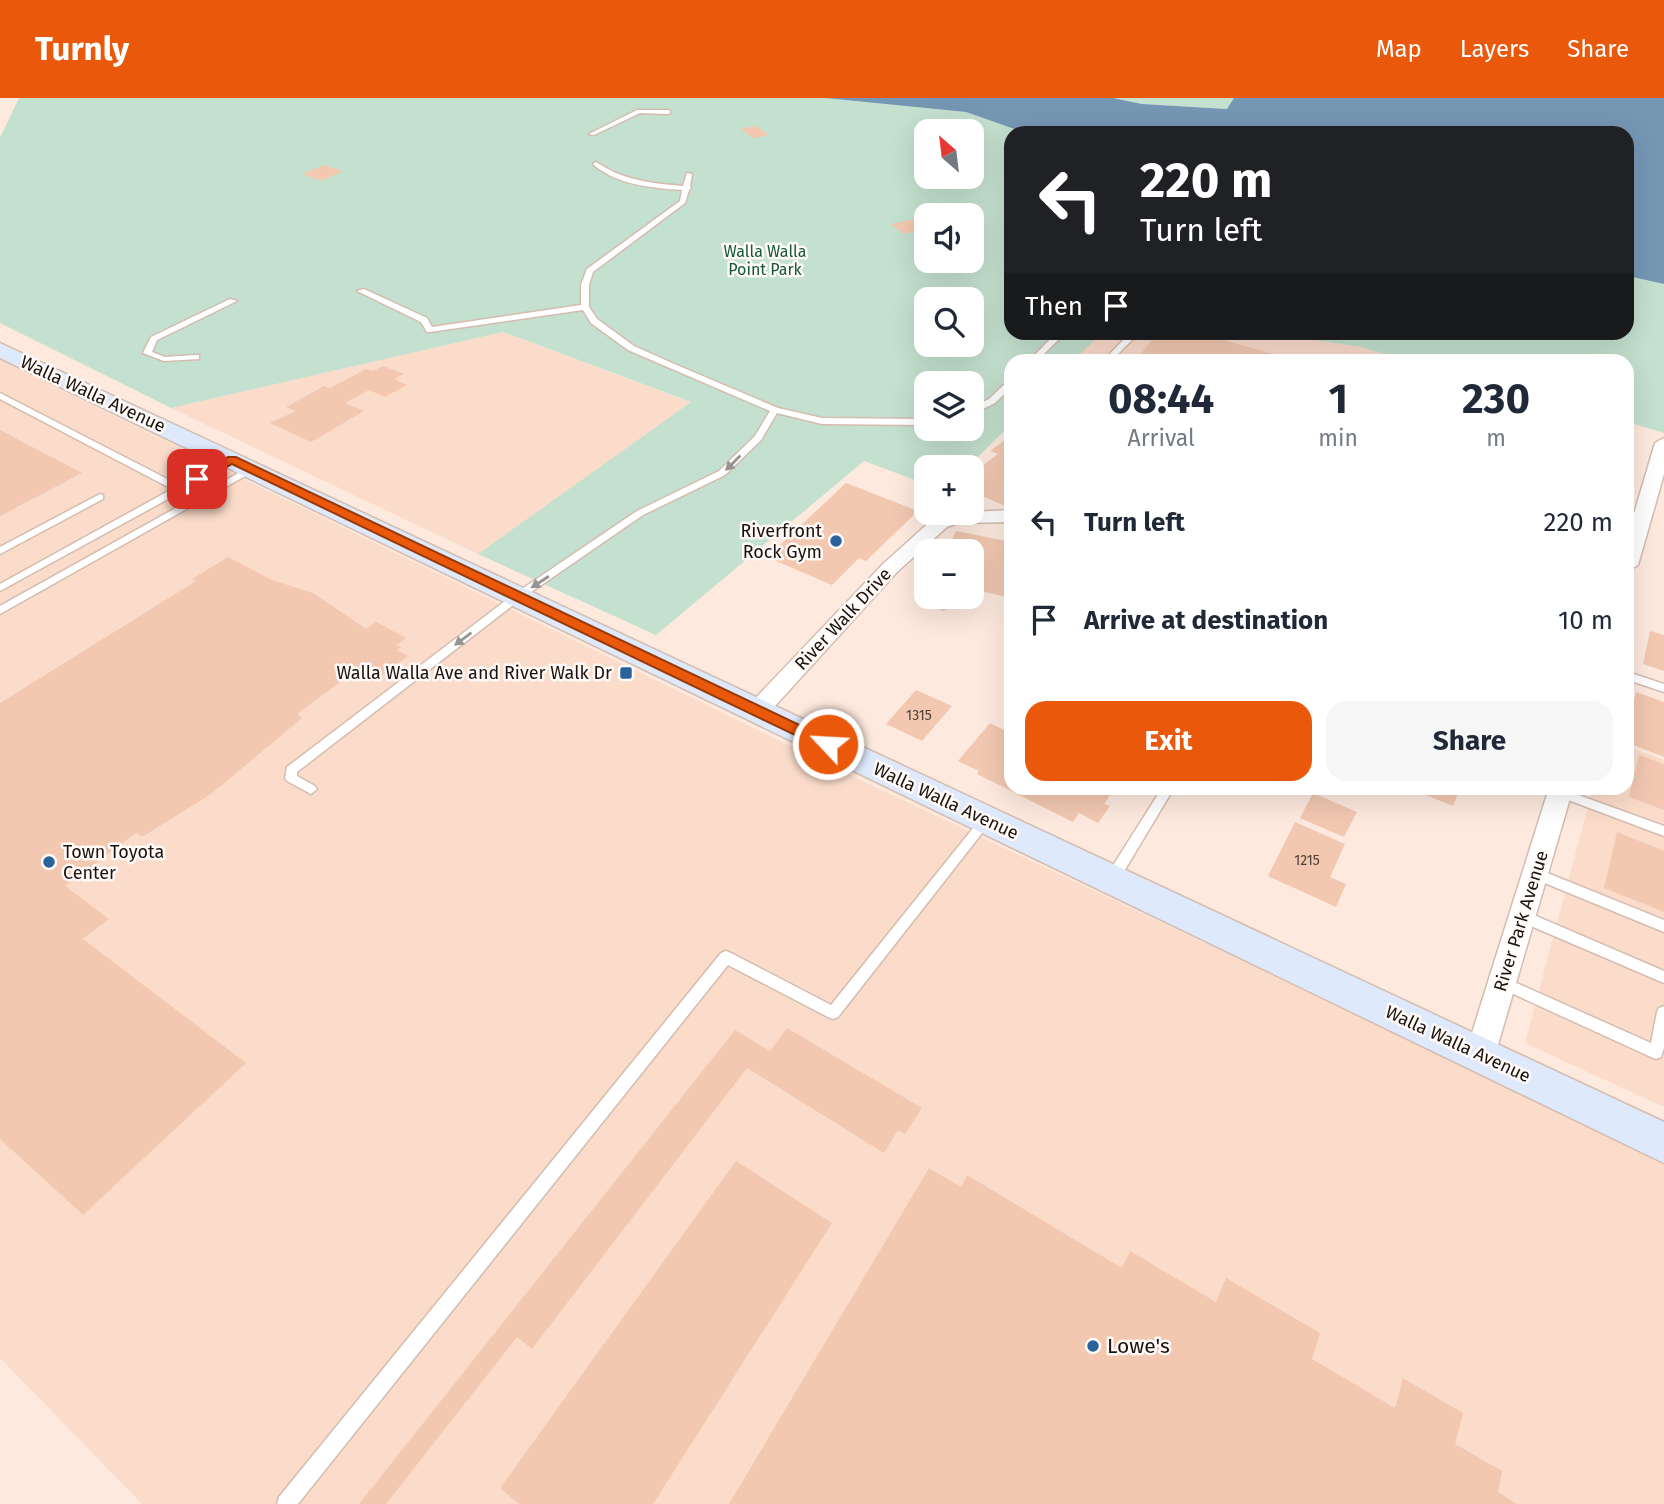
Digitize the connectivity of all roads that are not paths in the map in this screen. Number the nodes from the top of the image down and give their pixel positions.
1 (668, 112) dead end
2 (592, 134) dead end
3 (596, 164) dead end
4 (689, 174) dead end
5 (688, 188) junction
6 (361, 290) dead end
7 (233, 301) dead end
8 (585, 307) junction
9 (1054, 340) edge
10 (1128, 340) edge
11 (0, 350) edge
12 (1040, 354) edge
13 (1114, 354) edge
14 (196, 356) dead end
15 (1004, 390) edge
16 (0, 396) edge
17 (984, 405) edge
18 (775, 410) junction
19 (914, 422) edge
20 (1664, 443) edge
21 (241, 464) junction
22 (179, 489) junction
23 (100, 497) dead end
24 (198, 499) junction
25 (1004, 516) edge
26 (1634, 545) edge
27 (0, 551) edge
28 (0, 589) edge
29 (517, 597) junction
30 (0, 611) edge
31 (1634, 678) edge
32 (1664, 688) edge
33 (757, 711) junction
34 (311, 789) dead end
35 (1164, 795) edge
36 (1558, 795) edge
37 (1573, 795) edge
38 (986, 820) junction
39 (1664, 831) edge
40 (1535, 873) junction
41 (1112, 880) junction
42 (1522, 916) junction
43 (1664, 926) edge
44 (1664, 977) edge
45 (1503, 983) junction
46 (1664, 1012) edge
47 (1480, 1055) junction
48 (1664, 1143) edge
49 (286, 1504) edge

1 - 2 lane
3 - 5 lane
4 - 5 lane
5 - 8 lane
6 - 8 lane
7 - 14 lane
8 - 18 lane
9 - 12 lane
10 - 13 lane
11 - 21 street, Walla Walla Avenue
15 - 17 lane
16 - 22 lane
18 - 19 lane
18 -> 29 lane
20 - 26 street
21 - 22 lane
21 - 24 lane
21 - 29 street, Walla Walla Avenue
22 - 24 lane
22 - 28 lane
23 - 27 lane
24 - 30 lane
25 - 33 street, River Walk Drive
29 - 33 street, Walla Walla Avenue
29 -> 34 lane
31 - 32 lane
33 - 38 street, Walla Walla Avenue
35 - 41 lane
36 - 40 street, River Park Avenue
37 - 39 lane
38 - 41 street, Walla Walla Avenue
38 - 49 lane
40 - 42 street, River Park Avenue
40 - 43 lane
41 - 47 street, Walla Walla Avenue
42 - 44 lane
42 - 45 street, River Park Avenue
45 - 46 lane
45 - 47 street, River Park Avenue
47 - 48 street, Walla Walla Avenue

